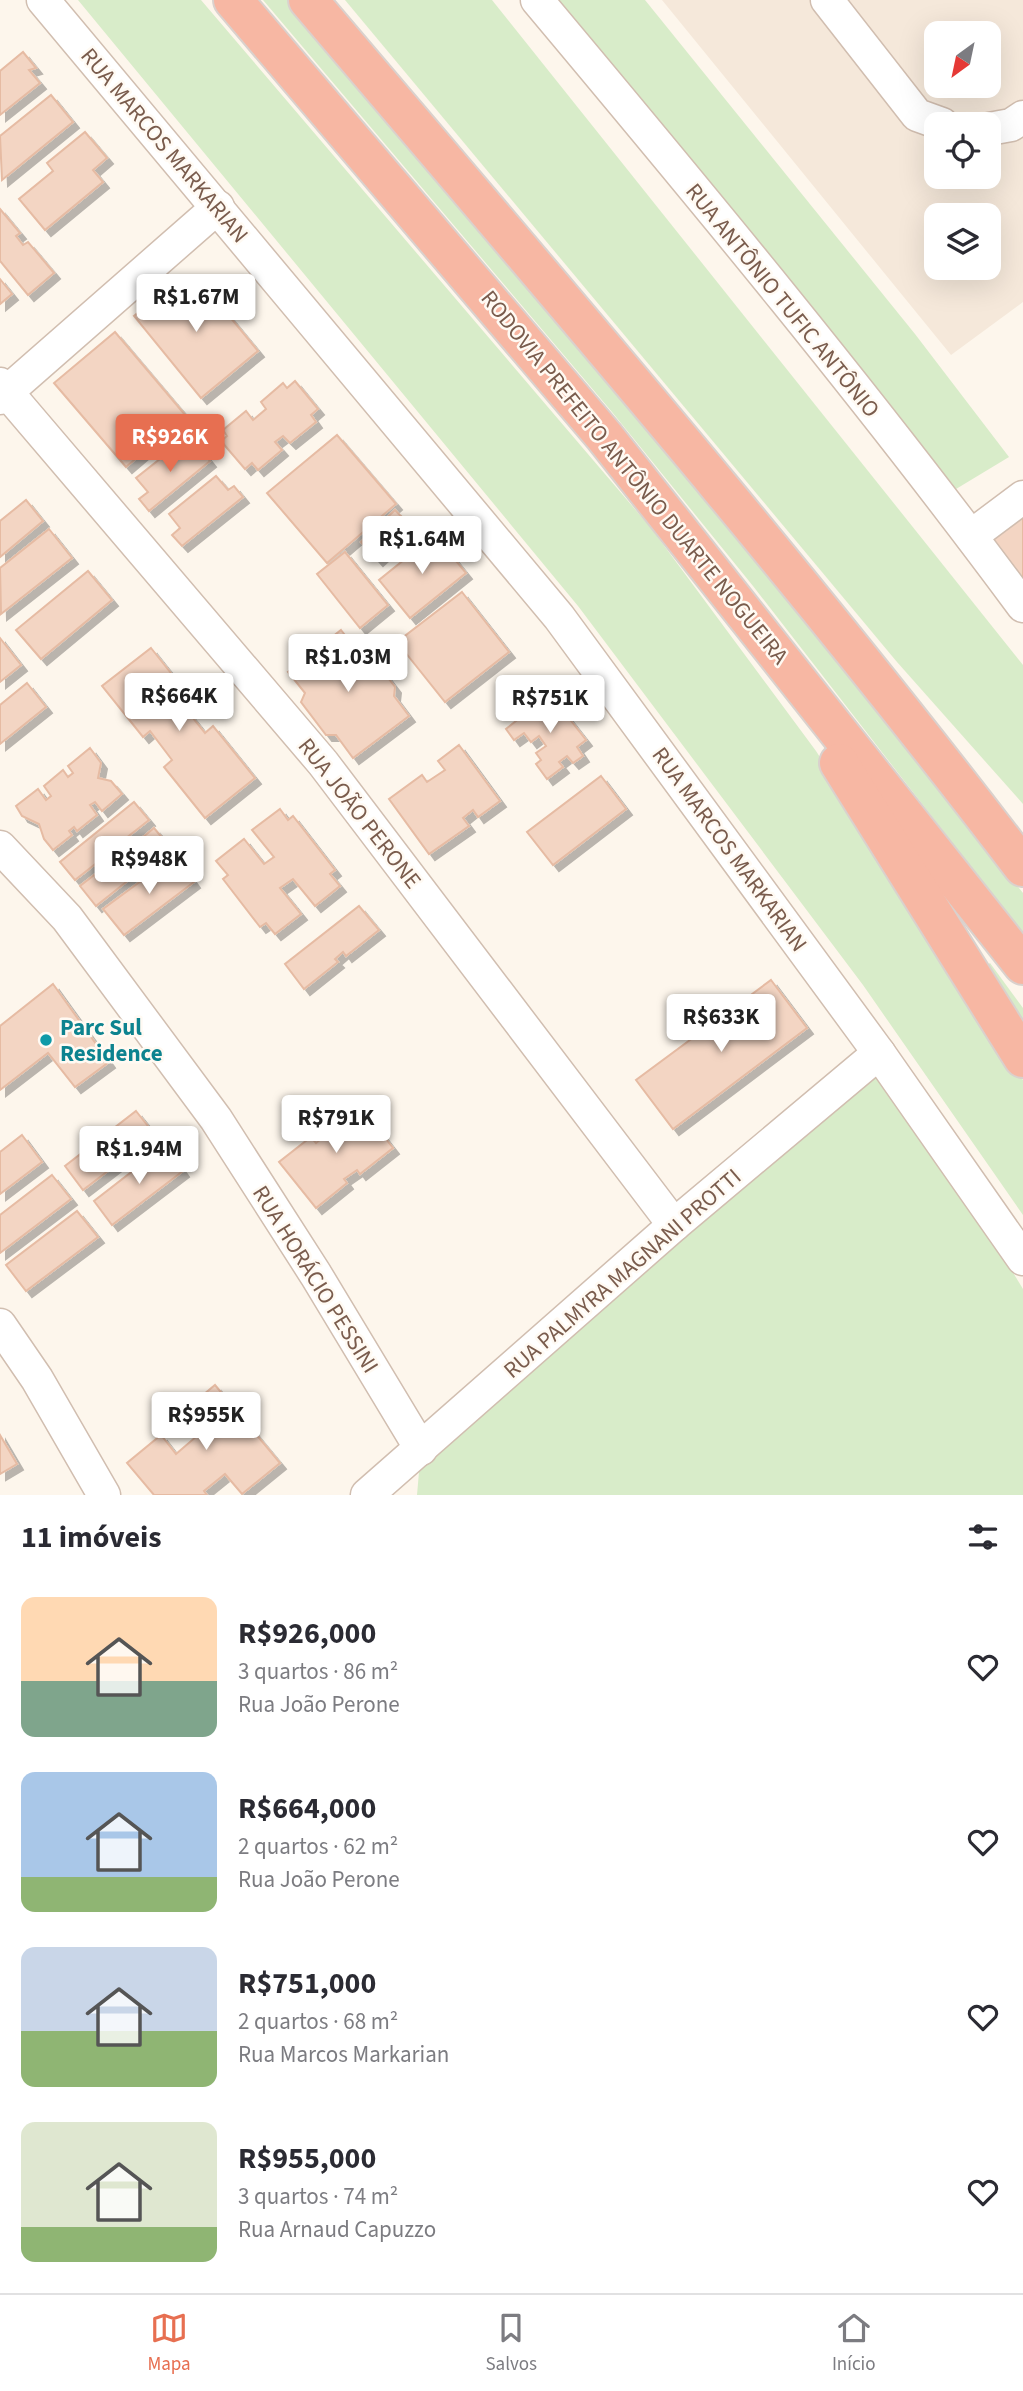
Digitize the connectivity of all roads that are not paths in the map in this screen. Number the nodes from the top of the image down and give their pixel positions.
1 (43, 0) edge
2 (233, 0) edge
3 (308, 0) edge
4 (537, 0) edge
5 (827, 0) edge
6 (1023, 117) edge
7 (924, 118) edge
8 (1001, 127) edge
9 (218, 207) junction
10 (2, 391) edge
11 (1023, 497) edge
12 (971, 536) junction
13 (780, 563) junction
14 (731, 592) junction
15 (1023, 606) edge
16 (1023, 824) edge
17 (0, 848) edge
18 (1023, 867) edge
19 (1023, 965) edge
20 (879, 1053) junction
21 (1023, 1058) edge
22 (674, 1226) junction
23 (1023, 1259) edge
24 (0, 1325) edge
25 (421, 1449) junction
26 (104, 1495) edge
27 (367, 1495) edge

1 - 9 street, RUA MARCOS MARKARIAN
2 - 14 highway, RODOVIA PREFEITO ANTÔNIO DUARTE NOGUEIRA
3 - 13 highway
4 - 12 street, RUA ANTÔNIO TUFIC ANTÔNIO
5 - 7 street
6 - 8 street
9 - 10 street
9 - 20 street, RUA MARCOS MARKARIAN
10 - 22 street, RUA JOÃO PERONE
11 - 12 street
12 - 15 street, RUA ANTÔNIO TUFIC ANTÔNIO
13 - 16 highway
13 - 18 highway
14 - 19 highway, RODOVIA PREFEITO ANTÔNIO DUARTE NOGUEIRA
14 - 21 highway
17 - 25 street, RUA HORÁCIO PESSINI
20 - 22 street, RUA PALMYRA MAGNANI PROTTI
20 - 23 street, RUA MARCOS MARKARIAN
22 - 25 street, RUA PALMYRA MAGNANI PROTTI
24 - 26 street
25 - 27 street, RUA PALMYRA MAGNANI PROTTI

